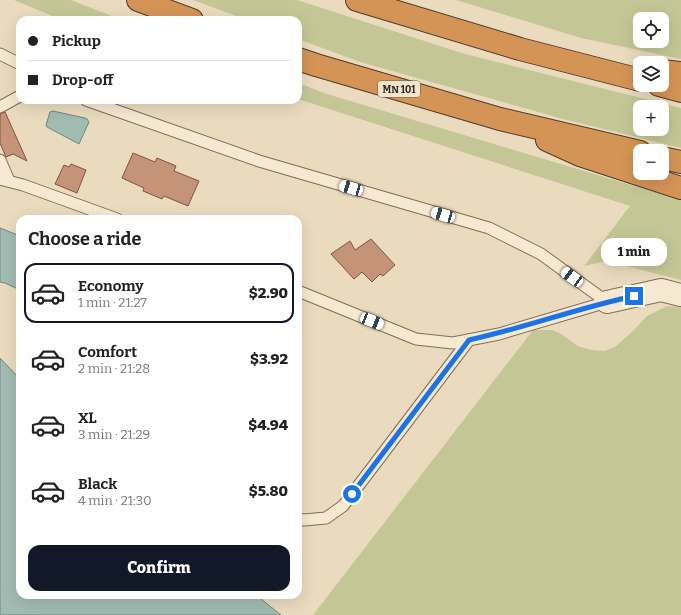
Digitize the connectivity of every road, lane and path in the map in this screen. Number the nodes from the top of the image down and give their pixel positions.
1 (138, 0) edge
2 (357, 0) edge
3 (181, 16) edge
4 (520, 49) junction
5 (0, 54) edge
6 (302, 60) edge
7 (16, 62) edge
8 (633, 66) edge
9 (669, 71) edge
10 (681, 74) edge
11 (633, 78) edge
12 (669, 88) edge
13 (681, 91) edge
14 (16, 98) edge
15 (97, 104) edge
16 (0, 107) edge
17 (500, 118) junction
18 (633, 150) edge
19 (669, 159) edge
20 (0, 160) edge
21 (681, 162) edge
22 (5, 180) edge
23 (681, 188) edge
24 (106, 215) edge
25 (302, 293) edge
26 (681, 295) edge
27 (606, 302) junction
28 (469, 340) junction
29 (302, 520) edge

1 - 3 highway
2 - 4 highway
4 - 8 highway
4 - 11 highway
5 - 7 lane
6 - 17 highway, MN 101
9 - 10 highway
12 - 13 highway
14 - 16 lane
15 - 27 lane
17 - 18 highway, MN 101
17 - 23 highway
19 - 21 highway
20 - 22 lane
22 - 24 lane
25 - 28 lane
26 - 27 street
27 - 28 lane
28 - 29 lane

